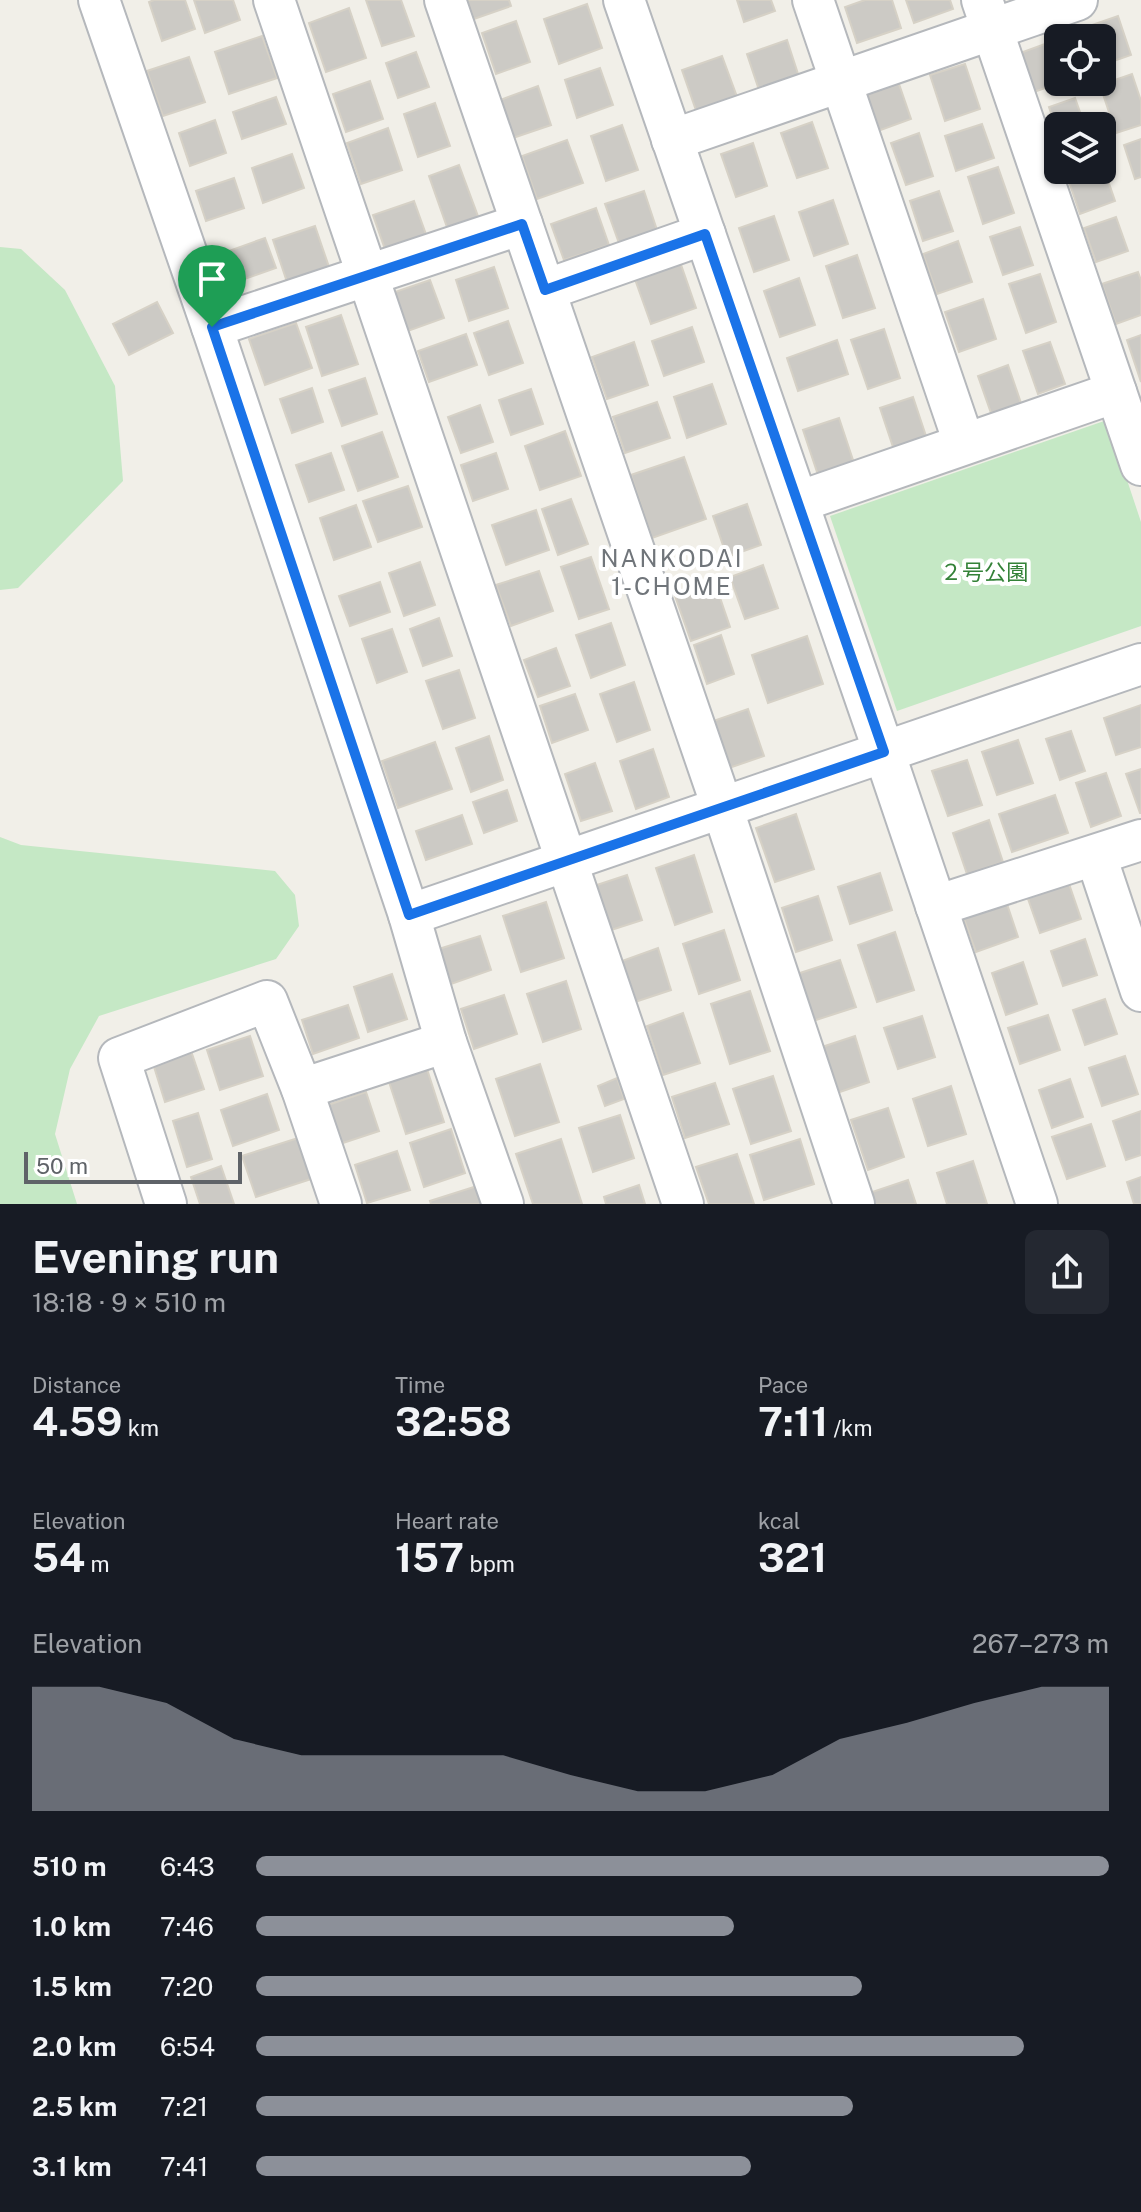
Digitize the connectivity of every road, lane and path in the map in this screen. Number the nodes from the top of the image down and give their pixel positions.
1 (99, 0) edge
2 (274, 0) edge
3 (445, 0) edge
4 (624, 0) edge
5 (813, 0) edge
6 (1077, 0) edge
7 (986, 14) edge
8 (841, 81) junction
9 (672, 140) junction
10 (522, 224) junction
11 (705, 234) junction
12 (368, 275) junction
13 (545, 290) junction
14 (212, 327) junction
15 (1116, 392) junction
16 (964, 443) junction
17 (1141, 465) edge
18 (798, 502) junction
19 (1141, 664) edge
20 (884, 752) junction
21 (721, 807) junction
22 (1141, 840) edge
23 (1096, 856) junction
24 (565, 860) junction
25 (936, 906) junction
26 (409, 915) junction
27 (1141, 991) edge
28 (446, 1042) junction
29 (302, 1089) junction
30 (166, 1204) edge
31 (341, 1204) edge
32 (503, 1204) edge
33 (683, 1204) edge
34 (854, 1204) edge
35 (1037, 1204) edge

1 - 14 street
2 - 12 street
3 - 10 street
4 - 9 street
5 - 8 street
6 - 7 street
7 - 8 street
7 - 15 street
8 - 9 street
8 - 16 street
9 - 11 street
10 - 12 street
10 - 13 street
11 - 13 street
11 - 18 street
12 - 14 street
12 - 24 street
13 - 21 street
14 - 26 street
15 - 16 street
15 - 17 street
16 - 18 street
18 - 20 street
19 - 20 street
20 - 21 street
20 - 25 street
21 - 24 street
21 - 34 street
22 - 23 street
23 - 25 street
23 - 27 street
24 - 26 street
24 - 33 street
25 - 35 street
26 - 28 street
28 - 29 street
28 - 32 street
29 - 30 street
29 - 31 street

